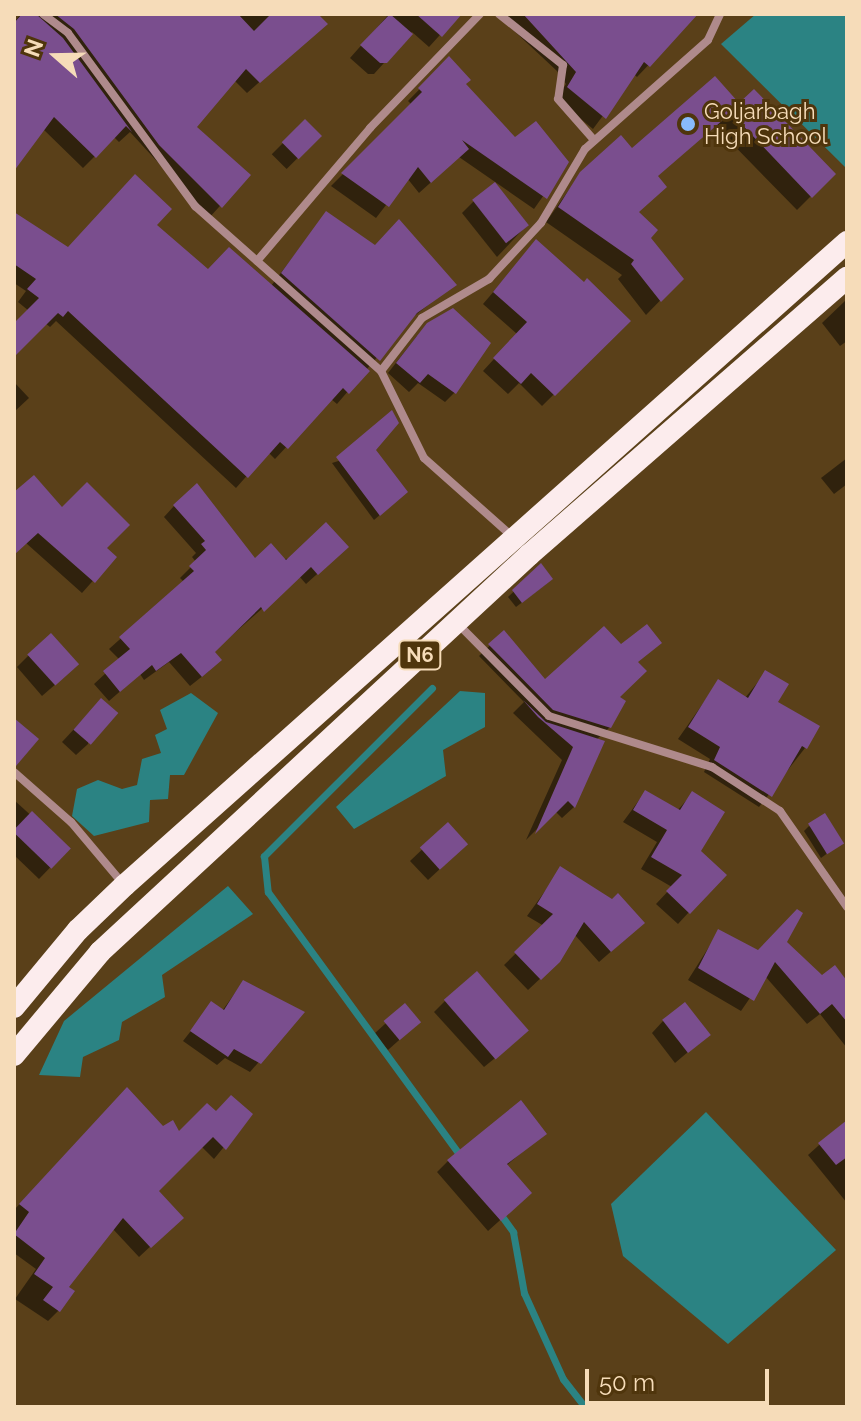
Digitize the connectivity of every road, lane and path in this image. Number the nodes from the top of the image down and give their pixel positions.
1 (43, 14) edge
2 (480, 14) edge
3 (499, 14) edge
4 (720, 14) edge
5 (594, 140) junction
6 (847, 242) edge
7 (257, 261) junction
8 (847, 278) edge
9 (381, 371) junction
10 (515, 538) junction
11 (456, 621) junction
12 (14, 772) edge
13 (125, 885) junction
14 (847, 907) edge
15 (14, 1007) edge
16 (14, 1055) edge

1 - 7 street
2 - 7 street
3 - 5 street
4 - 5 street
5 - 9 street
6 - 10 highway, N6
7 - 9 street
8 - 11 highway, N6
9 - 10 street
10 - 13 highway, N6
11 - 14 street
11 - 16 highway, N6
12 - 13 street
13 - 15 highway, N6

